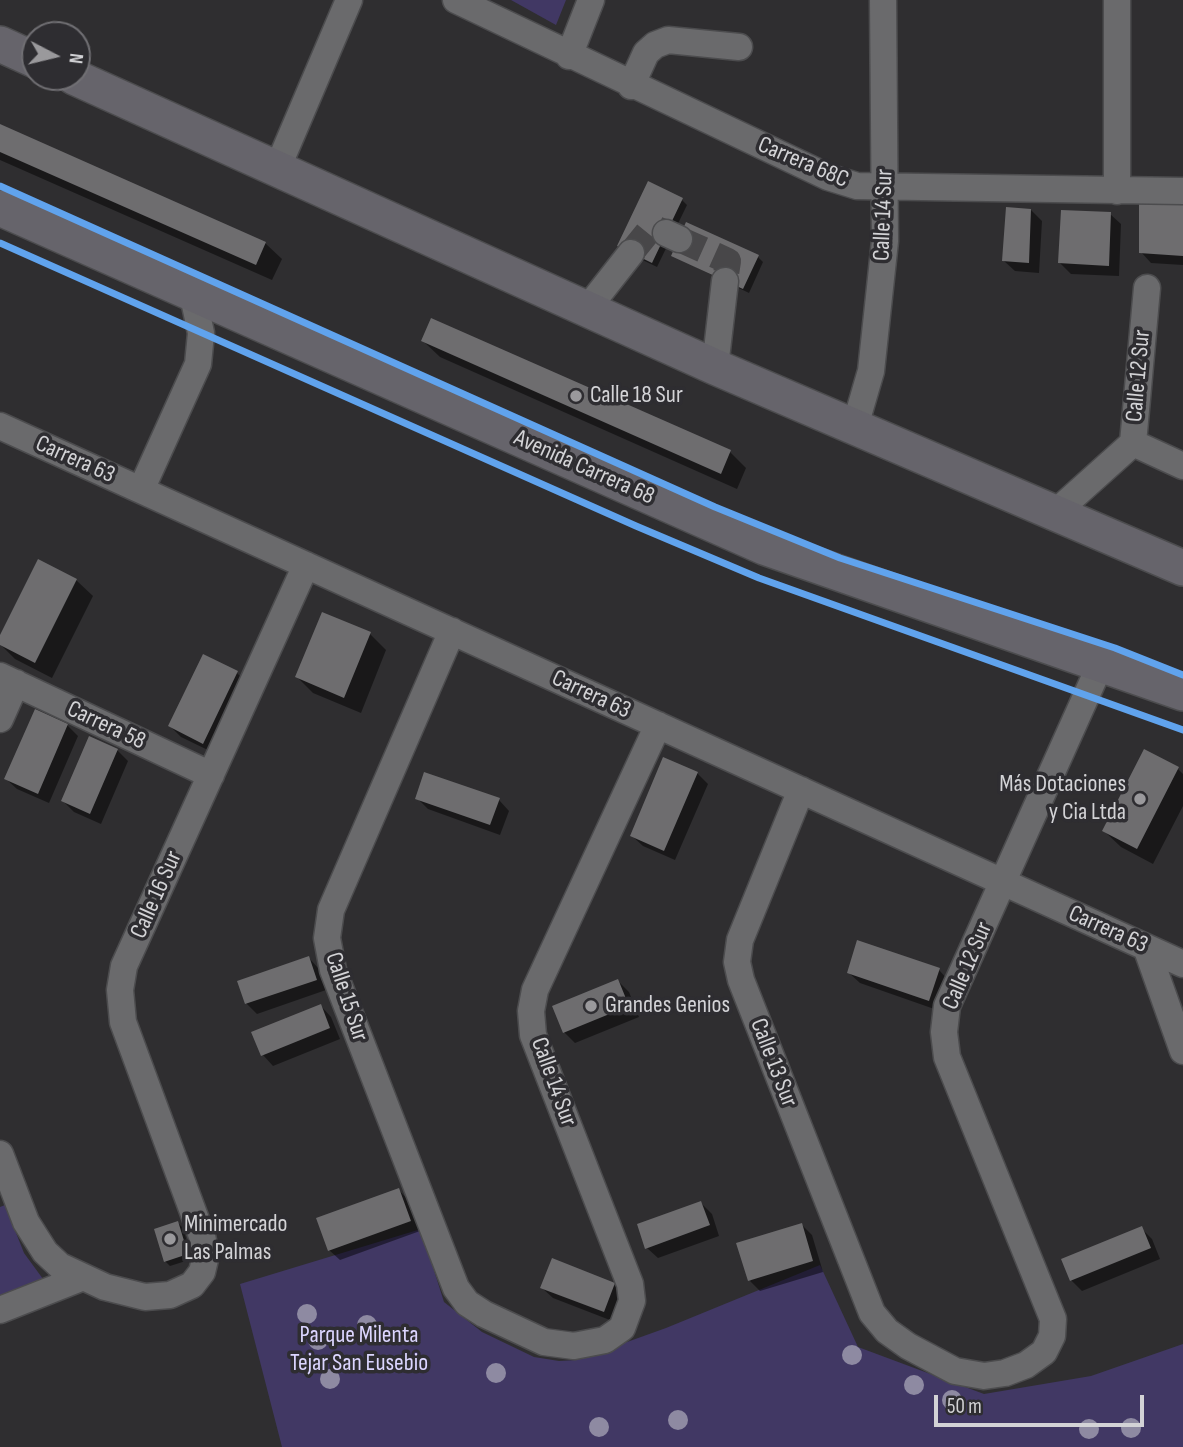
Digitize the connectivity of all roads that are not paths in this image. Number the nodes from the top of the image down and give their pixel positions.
1 (349, 0) edge
2 (456, 0) edge
3 (591, 0) edge
4 (883, 0) edge
5 (1117, 0) edge
6 (0, 44) edge
7 (739, 47) dead end
8 (21, 54) edge
9 (569, 56) junction
10 (91, 85) edge
11 (631, 86) junction
12 (277, 169) junction
13 (886, 188) junction
14 (1117, 191) junction
15 (1183, 191) edge
16 (0, 208) edge
17 (631, 253) tunnel mouth
18 (725, 281) tunnel mouth
19 (1147, 288) dead end
20 (192, 291) junction
21 (587, 309) junction
22 (715, 367) junction
23 (0, 426) edge
24 (855, 426) junction
25 (1133, 443) junction
26 (1183, 467) edge
27 (141, 490) junction
28 (1055, 513) junction
29 (306, 565) junction
30 (1183, 568) edge
31 (452, 631) junction
32 (1101, 663) junction
33 (8, 680) edge
34 (1183, 693) edge
35 (0, 719) edge
36 (658, 725) junction
37 (211, 775) junction
38 (801, 790) junction
39 (1004, 882) junction
40 (1146, 947) junction
41 (1183, 964) edge
42 (1183, 1051) edge
43 (0, 1154) edge
44 (81, 1278) junction
45 (0, 1310) edge
46 (622, 1328) joint
47 (1044, 1352) joint

1 - 12 street
2 - 9 street, Carrera 68C
3 - 9 street
4 - 13 street, Calle 14 Sur
5 - 14 street
6 - 8 main road
7 - 11 street
9 - 11 street, Carrera 68C
10 - 12 main road
11 - 13 street, Carrera 68C
12 - 21 main road
13 - 14 street, Carrera 68C
13 - 24 street, Calle 14 Sur
14 - 15 street, Carrera 68C
16 - 20 main road, Avenida Carrera 68
17 - 21 street
18 - 22 street
19 - 25 street, Calle 12 Sur
20 - 27 street
20 - 32 main road, Avenida Carrera 68
21 - 22 main road
22 - 24 main road
23 - 27 street, Carrera 63
24 - 28 main road
25 - 26 street
25 - 28 street, Calle 12 Sur
27 - 29 street, Carrera 63
28 - 30 main road
29 - 31 street, Carrera 63
29 - 37 street, Calle 16 Sur
31 - 36 street, Carrera 63
31 - 46 street, Calle 15 Sur
32 - 34 main road, Avenida Carrera 68
32 - 39 street, Calle 12 Sur
33 - 35 street
33 - 37 street, Carrera 58
36 - 38 street, Carrera 63
36 - 46 street, Calle 14 Sur
37 - 44 street, Calle 16 Sur
38 - 39 street, Carrera 63
38 - 47 street, Calle 13 Sur
39 - 40 street, Carrera 63
39 - 47 street, Calle 12 Sur
40 - 41 street, Carrera 63
40 - 42 street
43 - 44 street
44 - 45 street

